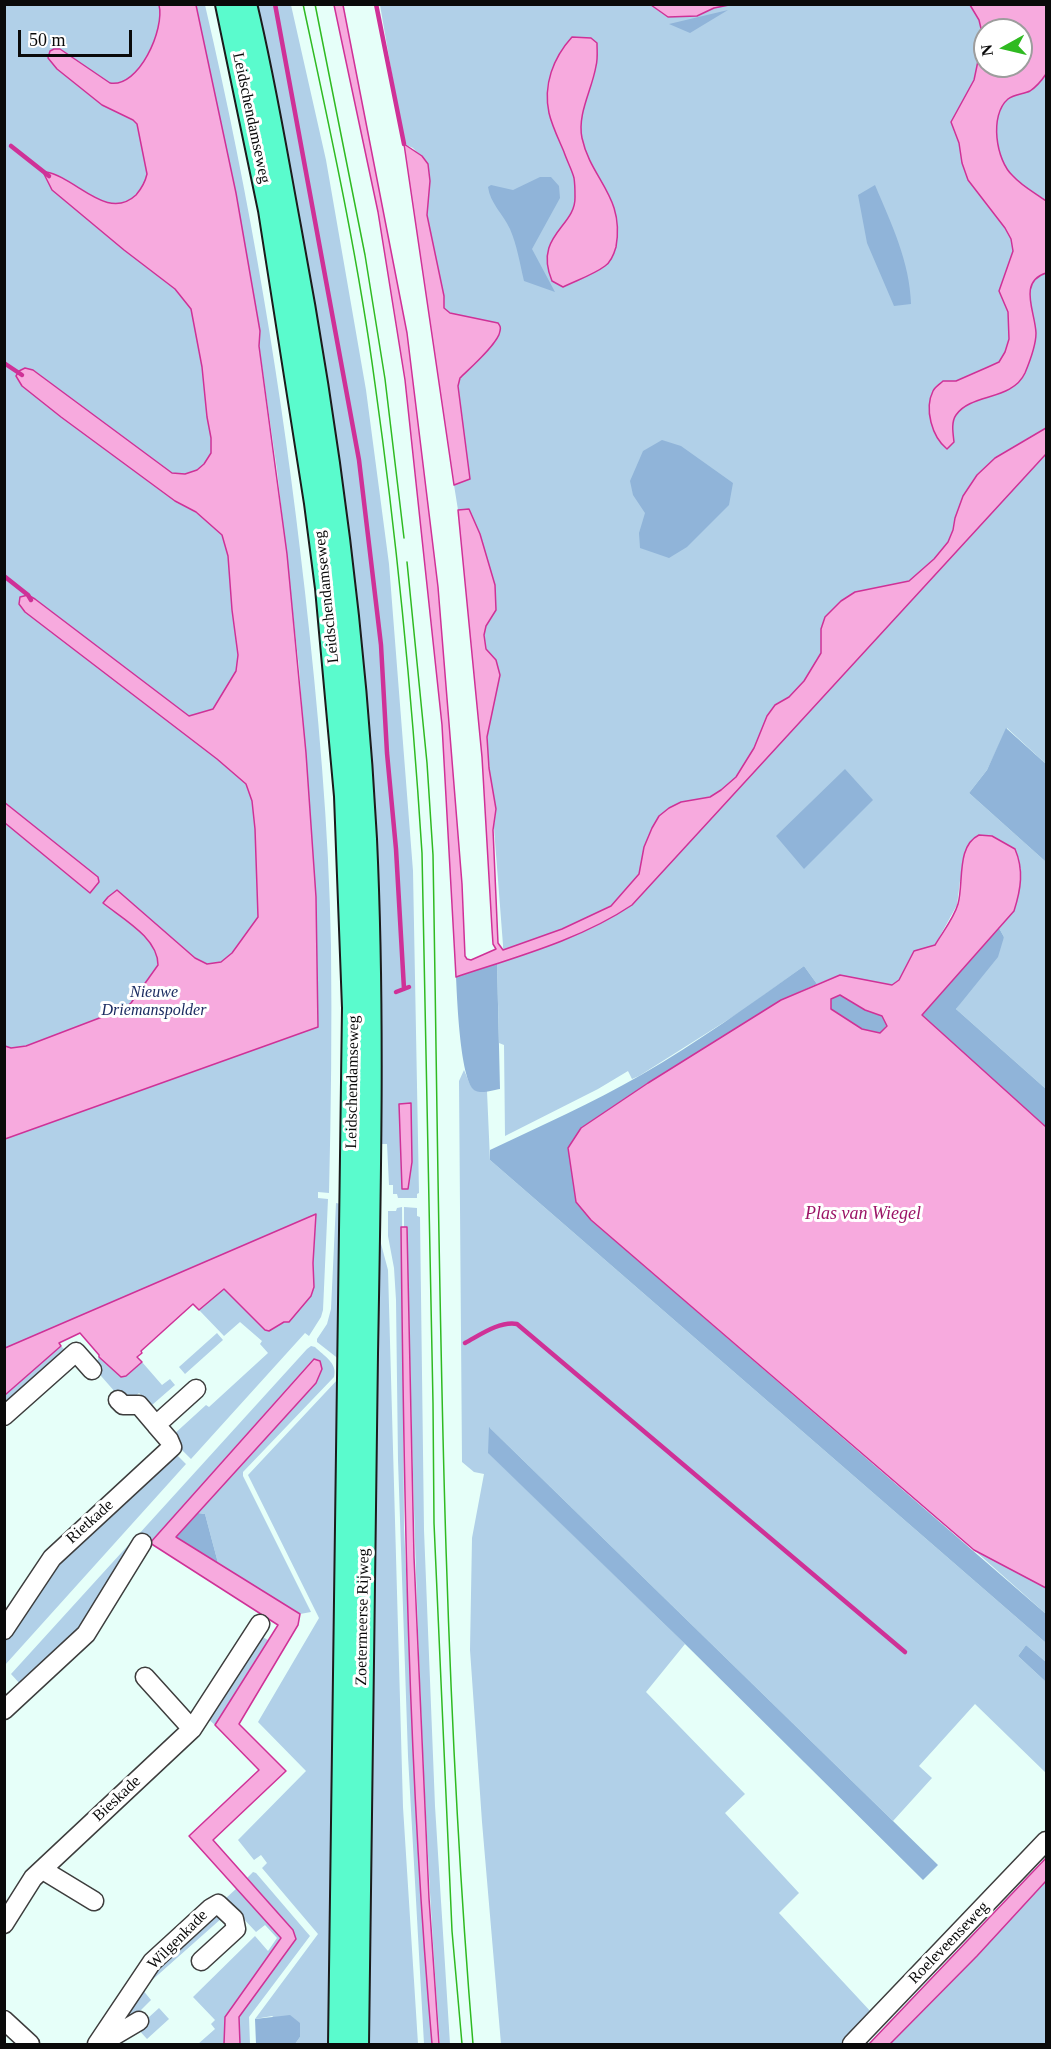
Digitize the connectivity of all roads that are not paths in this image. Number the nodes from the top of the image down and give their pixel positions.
1 (227, 4) edge
2 (245, 4) edge
3 (360, 1194) junction
4 (92, 1370) dead end
5 (196, 1389) dead end
6 (118, 1400) dead end
7 (4, 1416) edge
8 (156, 1425) junction
9 (142, 1544) dead end
10 (260, 1624) dead end
11 (4, 1630) edge
12 (145, 1677) dead end
13 (4, 1710) edge
14 (192, 1729) junction
15 (1047, 1841) edge
16 (43, 1869) junction
17 (94, 1901) dead end
18 (4, 1924) edge
19 (201, 1961) dead end
20 (4, 2020) edge
21 (139, 2021) dead end
22 (30, 2044) edge
23 (99, 2044) edge
24 (340, 2044) edge
25 (357, 2044) edge
26 (852, 2044) edge

1 - 3 main road, Leidschendamseweg
2 - 3 main road, Leidschendamseweg
3 - 24 main road, Zoetermeerse Rijweg
3 - 25 main road, Zoetermeerse Rijweg
4 - 7 street
5 - 8 street
6 - 8 street, Rietkade
8 - 11 street, Rietkade
9 - 13 street
10 - 14 street, Bieskade
12 - 14 street
14 - 16 street, Bieskade
15 - 26 street, Roeleveenseweg
16 - 17 street
16 - 18 street, Bieskade
19 - 23 street, Wilgenkade
20 - 22 street
21 - 23 street, Wilgenkade

